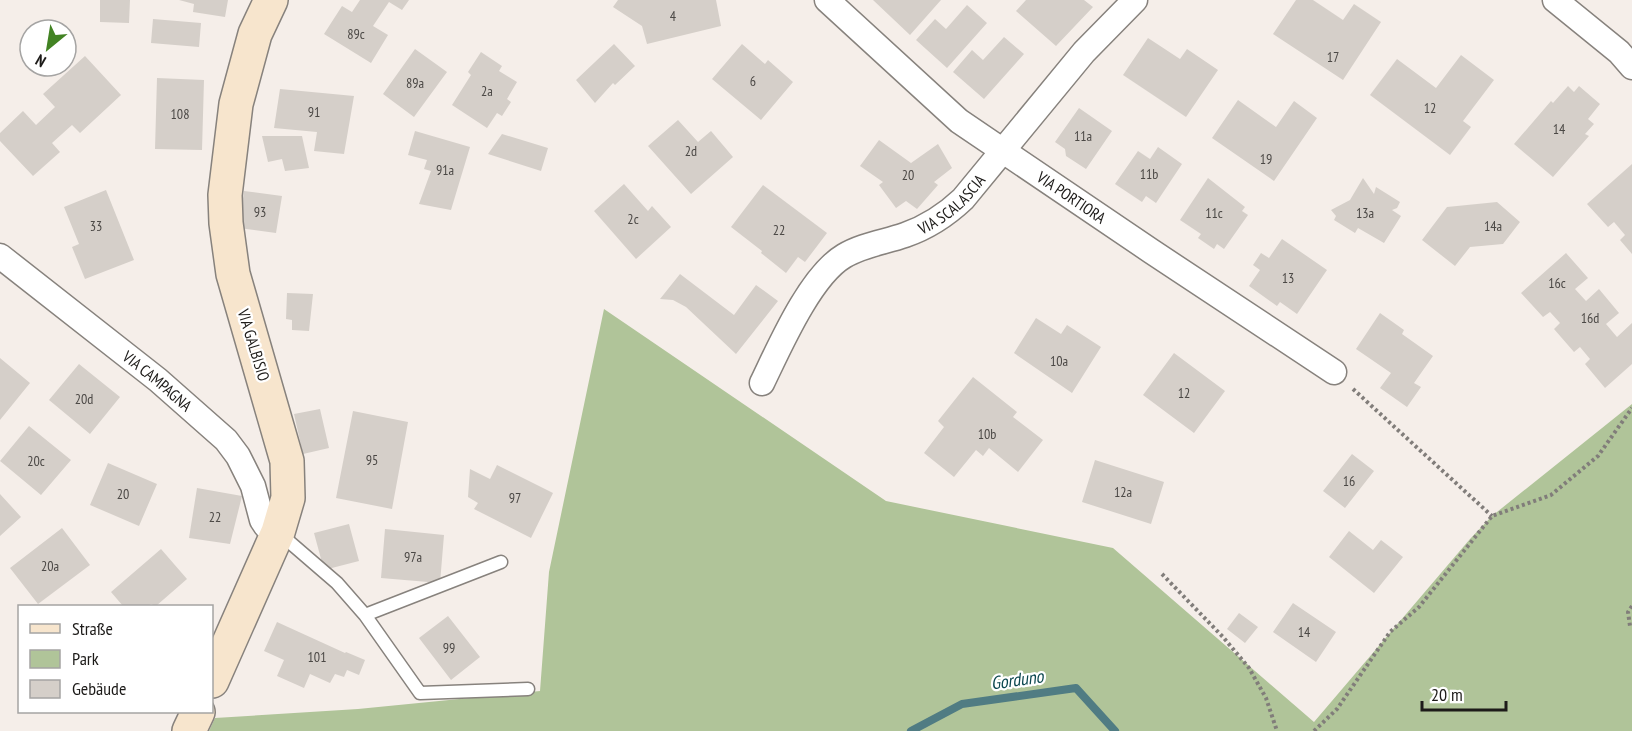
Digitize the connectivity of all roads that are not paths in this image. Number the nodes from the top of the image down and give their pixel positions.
1 (271, 0) edge
2 (827, 0) edge
3 (1135, 0) edge
4 (1555, 0) edge
5 (1632, 68) edge
6 (1001, 151) junction
7 (0, 256) edge
8 (1334, 372) road end
9 (762, 383) dead end
10 (278, 532) junction
11 (501, 562) dead end
12 (365, 615) junction
13 (213, 679) edge
14 (528, 689) dead end

1 - 10 street, VIA GALBISIO
2 - 6 street, VIA PORTIORA
3 - 6 street, VIA SCALASCIA
4 - 5 street
6 - 8 street, VIA PORTIORA
6 - 9 street, VIA SCALASCIA
7 - 10 street, VIA CAMPAGNA
10 - 12 lane
10 - 13 street, VIA GALBISIO
11 - 12 lane
12 - 14 lane

